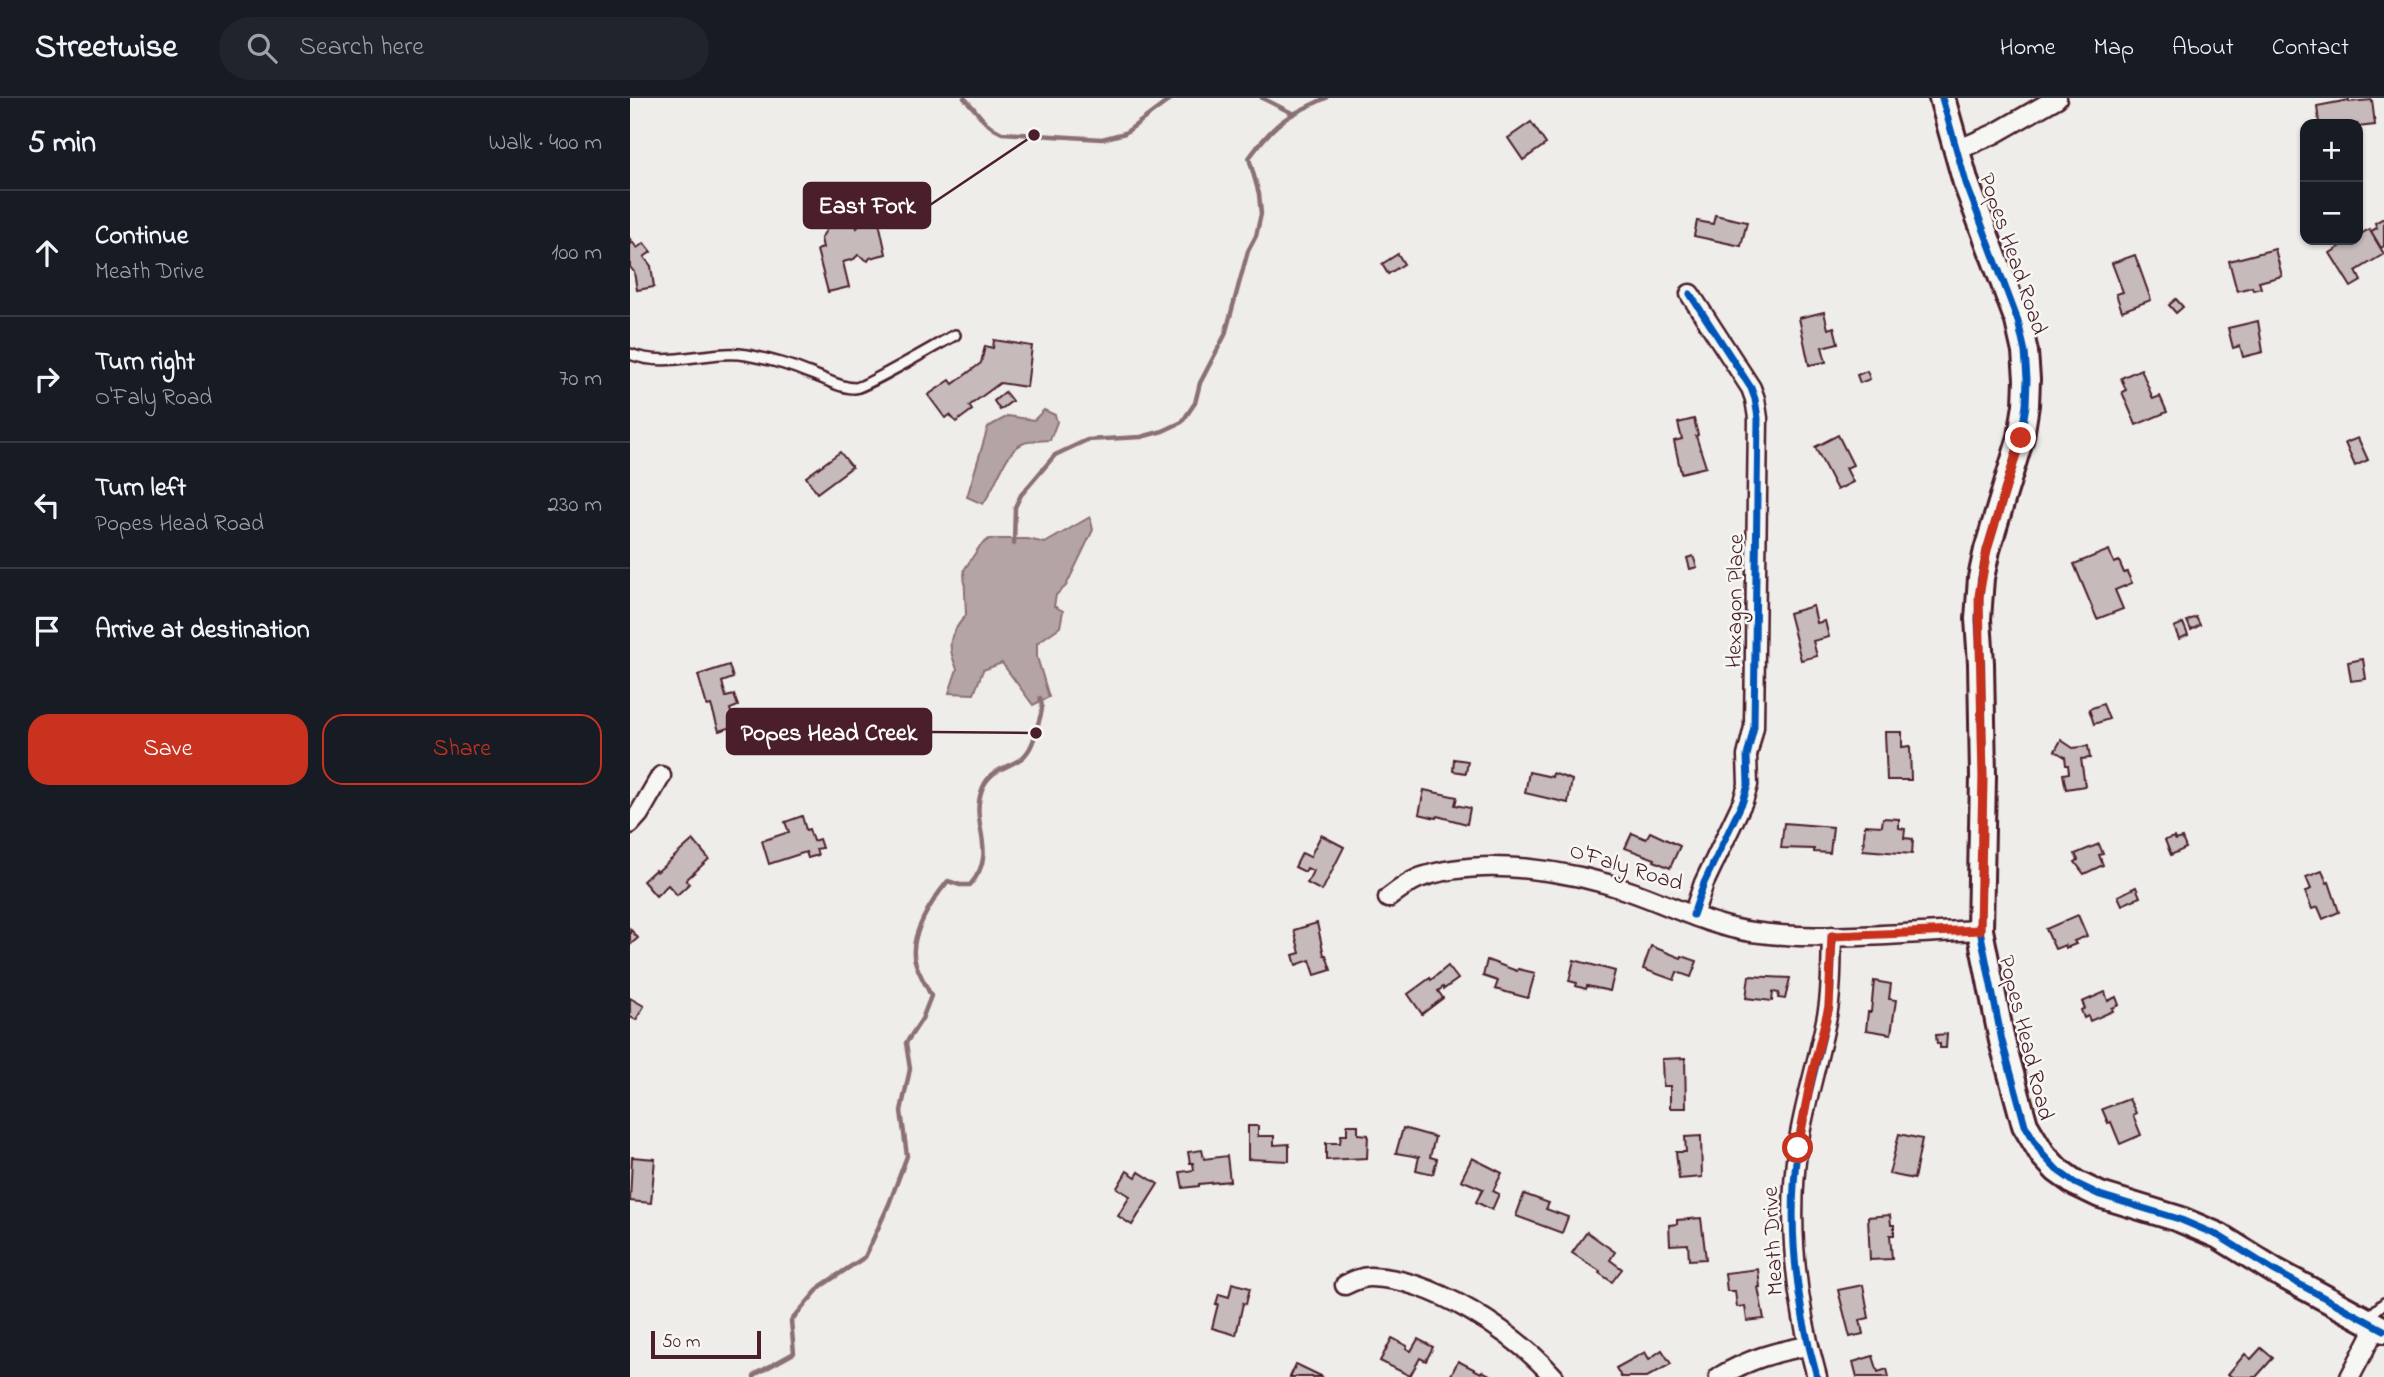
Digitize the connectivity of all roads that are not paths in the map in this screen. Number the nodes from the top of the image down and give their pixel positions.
1 (1942, 98) edge
2 (2057, 98) edge
3 (1957, 150) junction
4 (1689, 294) dead end
5 (954, 335) dead end
6 (630, 354) edge
7 (661, 776) dead end
8 (630, 824) edge
9 (1388, 898) dead end
10 (1693, 915) junction
11 (1980, 930) junction
12 (1832, 936) junction
13 (1345, 1285) dead end
14 (2384, 1303) edge
15 (2375, 1326) edge
16 (1808, 1346) junction
17 (1554, 1377) edge
18 (1719, 1377) edge
19 (1817, 1377) edge
20 (2350, 1377) edge

1 - 3 street, Popes Head Road
2 - 3 street
3 - 11 street, Popes Head Road
4 - 10 street, Hexagon Place
5 - 6 lane
7 - 8 street
9 - 10 street, O'Faly Road
10 - 12 street, O'Faly Road
11 - 12 street, O'Faly Road
11 - 15 street, Popes Head Road
12 - 16 street, Meath Drive
13 - 17 street
14 - 15 lane
15 - 20 street
16 - 18 street
16 - 19 street, Meath Drive

